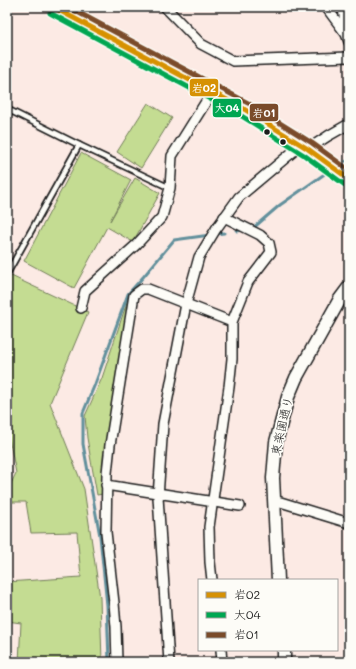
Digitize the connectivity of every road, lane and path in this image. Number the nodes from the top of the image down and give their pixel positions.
1 (55, 7) edge
2 (165, 7) edge
3 (326, 7) edge
4 (343, 7) edge
5 (348, 36) edge
6 (349, 57) edge
7 (212, 92) junction
8 (7, 109) edge
9 (349, 124) edge
10 (79, 145) junction
11 (304, 147) junction
12 (349, 179) edge
13 (170, 188) junction
14 (224, 217) junction
15 (7, 274) edge
16 (349, 287) edge
17 (186, 304) junction
18 (80, 308) dead end
19 (232, 322) junction
20 (106, 485) junction
21 (158, 493) junction
22 (274, 500) junction
23 (212, 502) junction
24 (240, 506) dead end
25 (349, 523) edge
26 (212, 579) edge
27 (278, 579) edge
28 (220, 651) edge
29 (284, 651) edge
30 (117, 662) edge
31 (169, 662) edge
32 (222, 662) edge
33 (284, 662) edge

1 - 7 main road
2 - 6 street
3 - 5 street
4 - 5 street
7 - 11 main road
7 - 13 street
8 - 10 lane
9 - 11 street
10 - 13 lane
10 - 15 lane
11 - 12 main road
11 - 14 street
13 - 18 street
14 - 17 street
14 - 19 street
16 - 22 street, 東楽園通り
17 - 19 street
17 - 20 street
17 - 21 street
19 - 23 street
20 - 21 street
20 - 30 street
21 - 23 street
21 - 31 street
22 - 25 street
22 - 27 street, 東楽園通り
23 - 24 street
23 - 26 street
28 - 32 street
29 - 33 street

